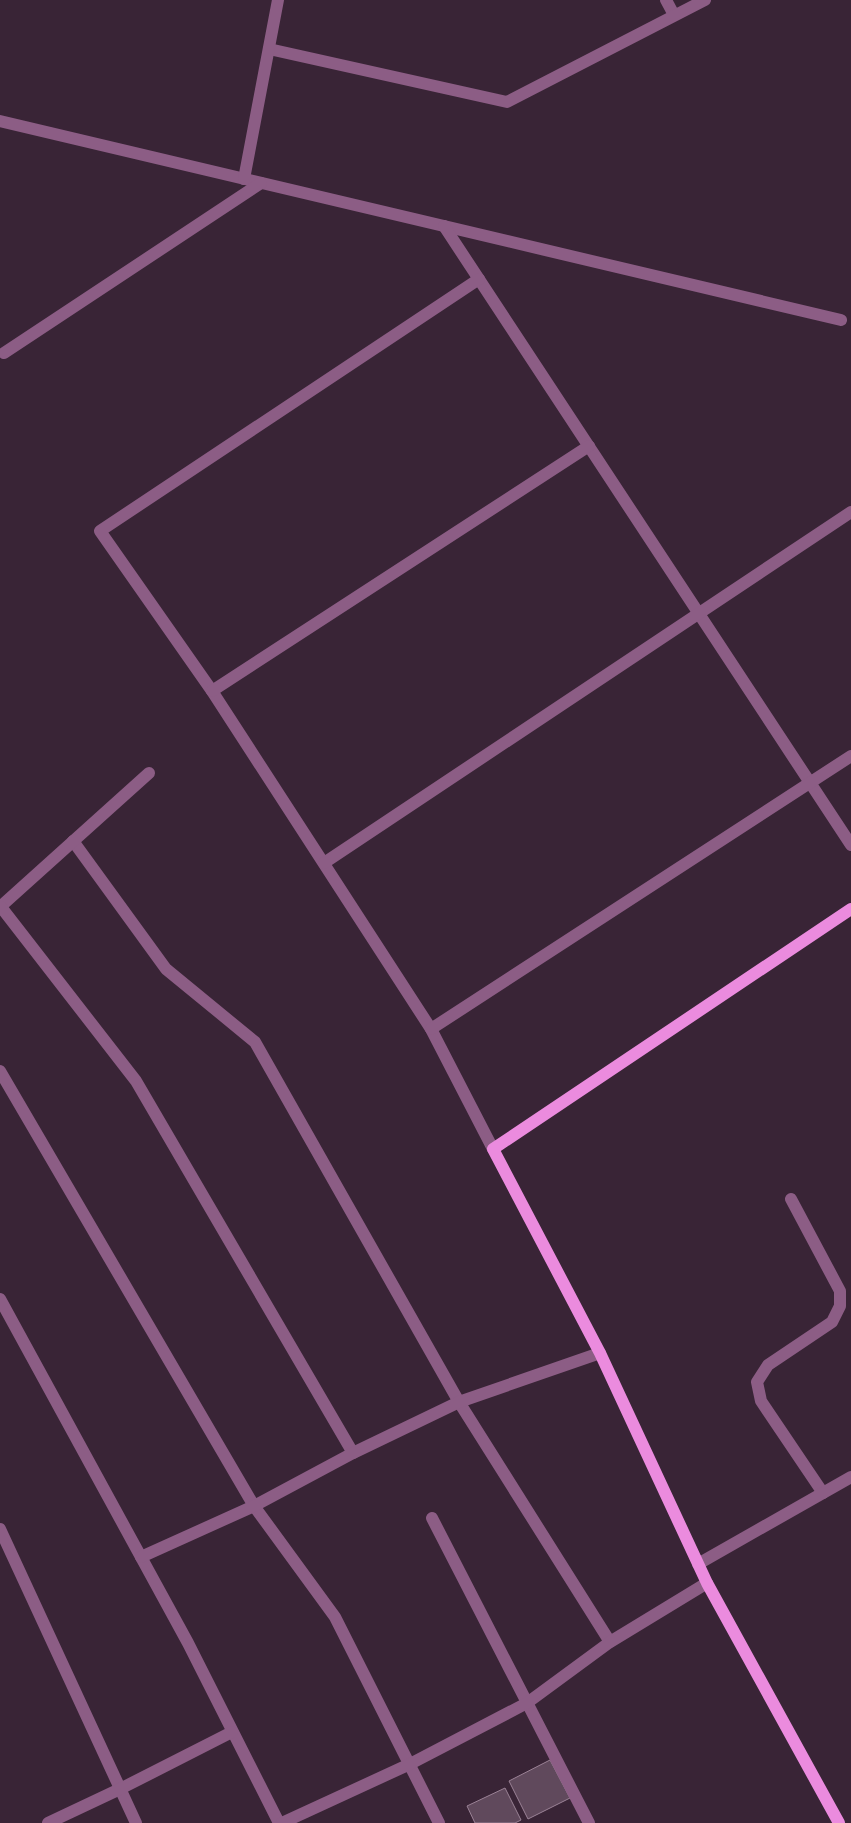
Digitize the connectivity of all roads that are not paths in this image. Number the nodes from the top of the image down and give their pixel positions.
1 (278, 0) edge
2 (666, 0) edge
3 (704, 0) edge
4 (674, 16) junction
5 (269, 49) junction
6 (0, 121) edge
7 (244, 179) junction
8 (261, 184) junction
9 (444, 226) junction
10 (479, 279) junction
11 (841, 320) dead end
12 (4, 353) dead end
13 (588, 446) junction
14 (851, 512) edge
15 (699, 614) junction
16 (212, 691) junction
17 (851, 756) edge
18 (149, 773) dead end
19 (810, 782) junction
20 (74, 841) junction
21 (851, 845) edge
22 (324, 864) junction
23 (0, 907) edge
24 (851, 909) edge
25 (431, 1029) junction
26 (0, 1071) edge
27 (493, 1149) junction
28 (791, 1199) dead end
29 (0, 1298) edge
30 (600, 1353) junction
31 (459, 1402) junction
32 (354, 1453) junction
33 (851, 1477) edge
34 (823, 1493) junction
35 (254, 1506) junction
36 (432, 1518) dead end
37 (0, 1529) edge
38 (141, 1557) junction
39 (698, 1564) junction
40 (707, 1583) junction
41 (610, 1642) junction
42 (527, 1702) junction
43 (232, 1732) junction
44 (410, 1764) junction
45 (120, 1790) junction
46 (48, 1823) edge
47 (136, 1823) edge
48 (280, 1823) edge
49 (439, 1823) edge
50 (589, 1823) edge
51 (839, 1823) edge

1 - 5 street
2 - 4 street
3 - 4 street
4 - 5 street
5 - 7 street
6 - 7 street
7 - 8 street
8 - 9 street
8 - 12 street
9 - 10 street
9 - 11 street
10 - 13 street
10 - 16 street
13 - 15 street
13 - 16 street
14 - 15 street
15 - 19 street
15 - 22 street
16 - 22 street
17 - 19 street
18 - 20 street
19 - 21 street
19 - 25 street
20 - 23 street
20 - 31 street
22 - 25 street
23 - 32 street
24 - 27 main road
25 - 27 street
26 - 35 street
27 - 30 main road
28 - 34 street
29 - 38 street
30 - 31 street
30 - 39 main road
31 - 32 street
31 - 41 street
32 - 35 street
33 - 34 street
34 - 39 street
35 - 38 street
35 - 44 street
36 - 42 street
37 - 45 street
38 - 43 street
39 - 40 main road
40 - 41 street
40 - 51 main road
41 - 42 street
42 - 44 street
42 - 50 street
43 - 45 street
43 - 48 street
44 - 48 street
44 - 49 street
45 - 46 street
45 - 47 street

